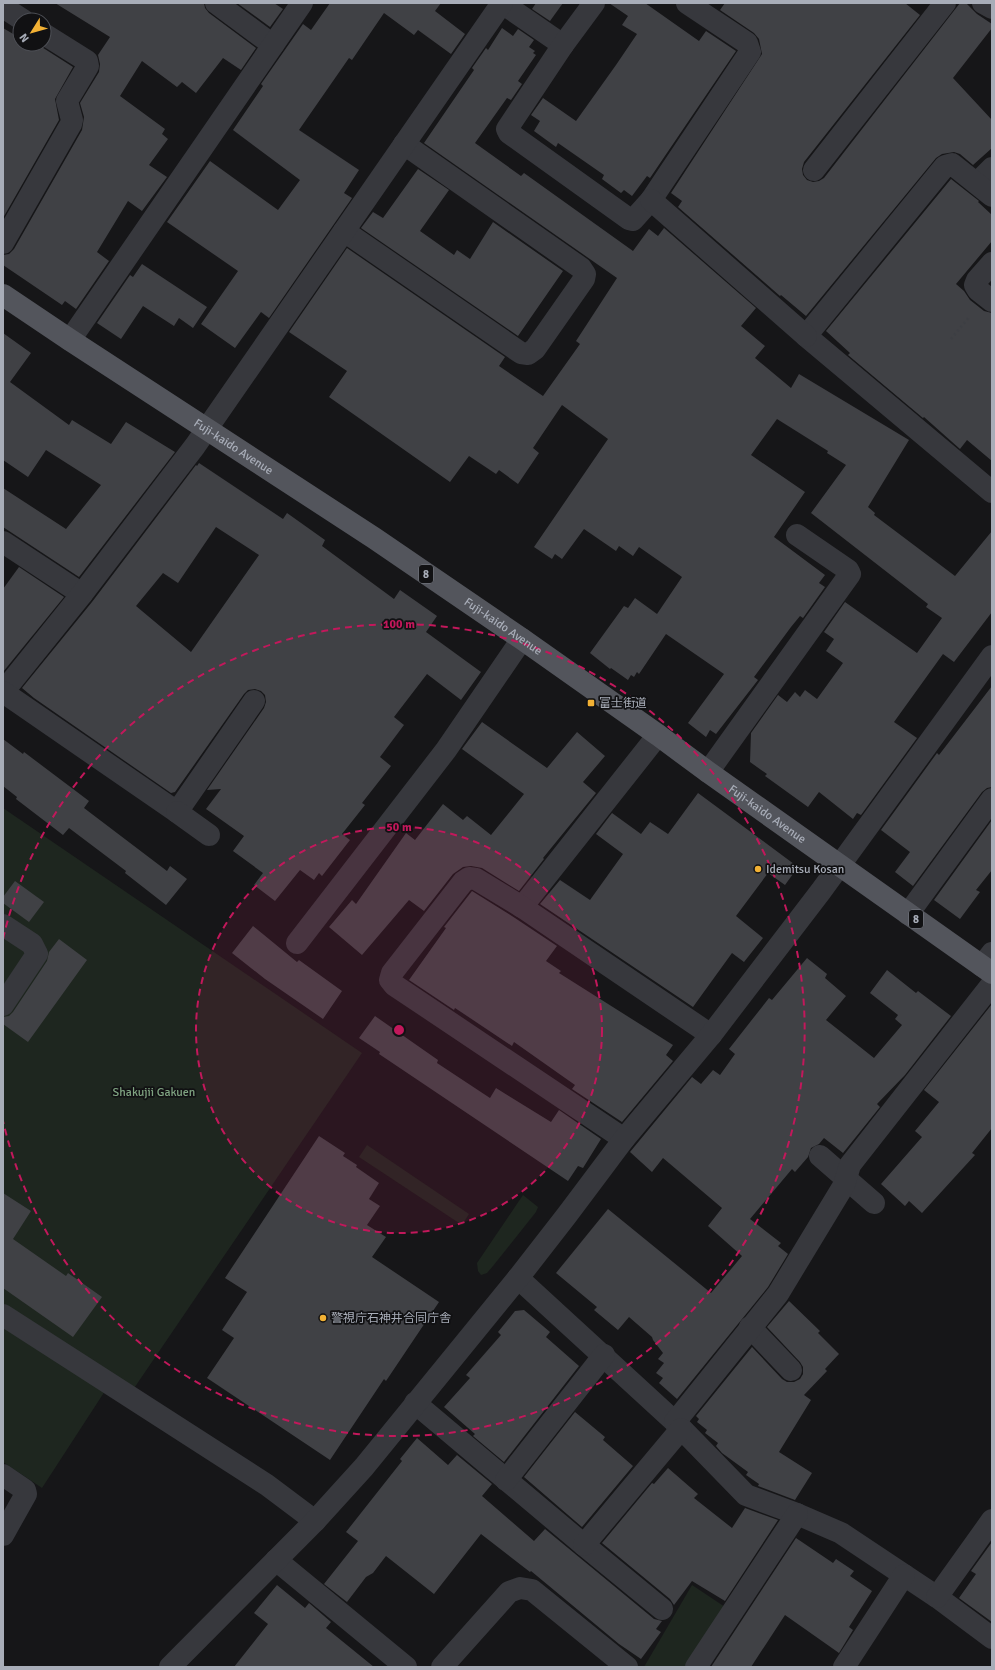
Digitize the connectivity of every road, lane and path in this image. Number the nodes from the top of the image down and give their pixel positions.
1 (216, 3) edge
2 (302, 3) edge
3 (502, 3) edge
4 (594, 3) edge
5 (687, 3) edge
6 (945, 3) edge
7 (983, 3) edge
8 (3, 7) edge
9 (992, 8) edge
10 (12, 13) edge
11 (52, 39) edge
12 (563, 44) junction
13 (273, 45) junction
14 (404, 144) junction
15 (992, 168) edge
16 (814, 170) dead end
17 (984, 189) edge
18 (651, 200) junction
19 (344, 231) junction
20 (3, 243) edge
21 (992, 263) edge
22 (3, 295) edge
23 (989, 298) edge
24 (806, 336) junction
25 (951, 339) dead end
26 (70, 340) junction
27 (207, 430) junction
28 (992, 492) edge
29 (797, 535) dead end
30 (3, 542) edge
31 (82, 594) junction
32 (522, 639) junction
33 (992, 656) edge
34 (3, 692) edge
35 (254, 701) dead end
36 (658, 735) junction
37 (708, 772) junction
38 (992, 799) edge
39 (177, 812) junction
40 (209, 835) dead end
41 (840, 866) junction
42 (522, 907) junction
43 (908, 914) junction
44 (3, 925) edge
45 (298, 943) dead end
46 (990, 969) edge
47 (3, 1005) edge
48 (711, 1035) junction
49 (624, 1140) junction
50 (820, 1156) dead end
51 (846, 1178) junction
52 (874, 1203) dead end
53 (518, 1278) junction
54 (3, 1315) edge
55 (750, 1327) junction
56 (604, 1355) junction
57 (791, 1370) dead end
58 (415, 1403) junction
59 (678, 1425) junction
60 (3, 1475) edge
61 (506, 1480) junction
62 (797, 1514) junction
63 (992, 1520) edge
64 (315, 1521) junction
65 (3, 1536) edge
66 (584, 1545) junction
67 (276, 1560) junction
68 (904, 1575) junction
69 (937, 1597) junction
70 (662, 1609) dead end
71 (992, 1638) edge
72 (176, 1665) edge
73 (406, 1667) edge
74 (442, 1667) edge
75 (627, 1667) edge
76 (696, 1667) edge
77 (844, 1667) edge

1 - 13 street
2 - 13 street
3 - 12 street
3 - 14 street
4 - 12 street
5 - 18 street
6 - 16 street
7 - 9 street
8 - 10 street
11 - 20 street
12 - 18 street
13 - 26 street
14 - 19 street
14 - 19 street
15 - 17 street
17 - 24 street
18 - 24 street
19 - 27 street
21 - 23 street
22 - 26 main road, Fuji-kaido Avenue / 8
23 - 25 path
24 - 28 street
26 - 27 main road, Fuji-kaido Avenue / 8
27 - 31 street
27 - 32 main road, Fuji-kaido Avenue / 8
29 - 37 street
30 - 31 street
31 - 34 street
32 - 36 main road, Fuji-kaido Avenue / 8
32 - 45 street
33 - 41 street
34 - 39 street
35 - 39 street
36 - 37 main road, Fuji-kaido Avenue / 8
36 - 42 street
37 - 41 main road, Fuji-kaido Avenue / 8
38 - 43 street
39 - 40 street
41 - 43 main road, Fuji-kaido Avenue / 8
41 - 48 street
42 - 48 street
42 - 49 street
43 - 46 main road, Fuji-kaido Avenue / 8
44 - 47 street
46 - 51 street
48 - 49 street
49 - 53 street
50 - 51 street
51 - 52 street
51 - 55 street
53 - 56 street
53 - 58 street
54 - 64 street
55 - 57 street
55 - 59 street
56 - 59 street
56 - 61 street
58 - 61 street
58 - 64 street
59 - 62 street
59 - 66 street
60 - 65 street
61 - 66 street
62 - 68 street
62 - 76 street
63 - 69 street
64 - 67 street
66 - 70 street
67 - 72 street
67 - 73 street
68 - 69 street
68 - 77 street
69 - 71 street
74 - 75 street

